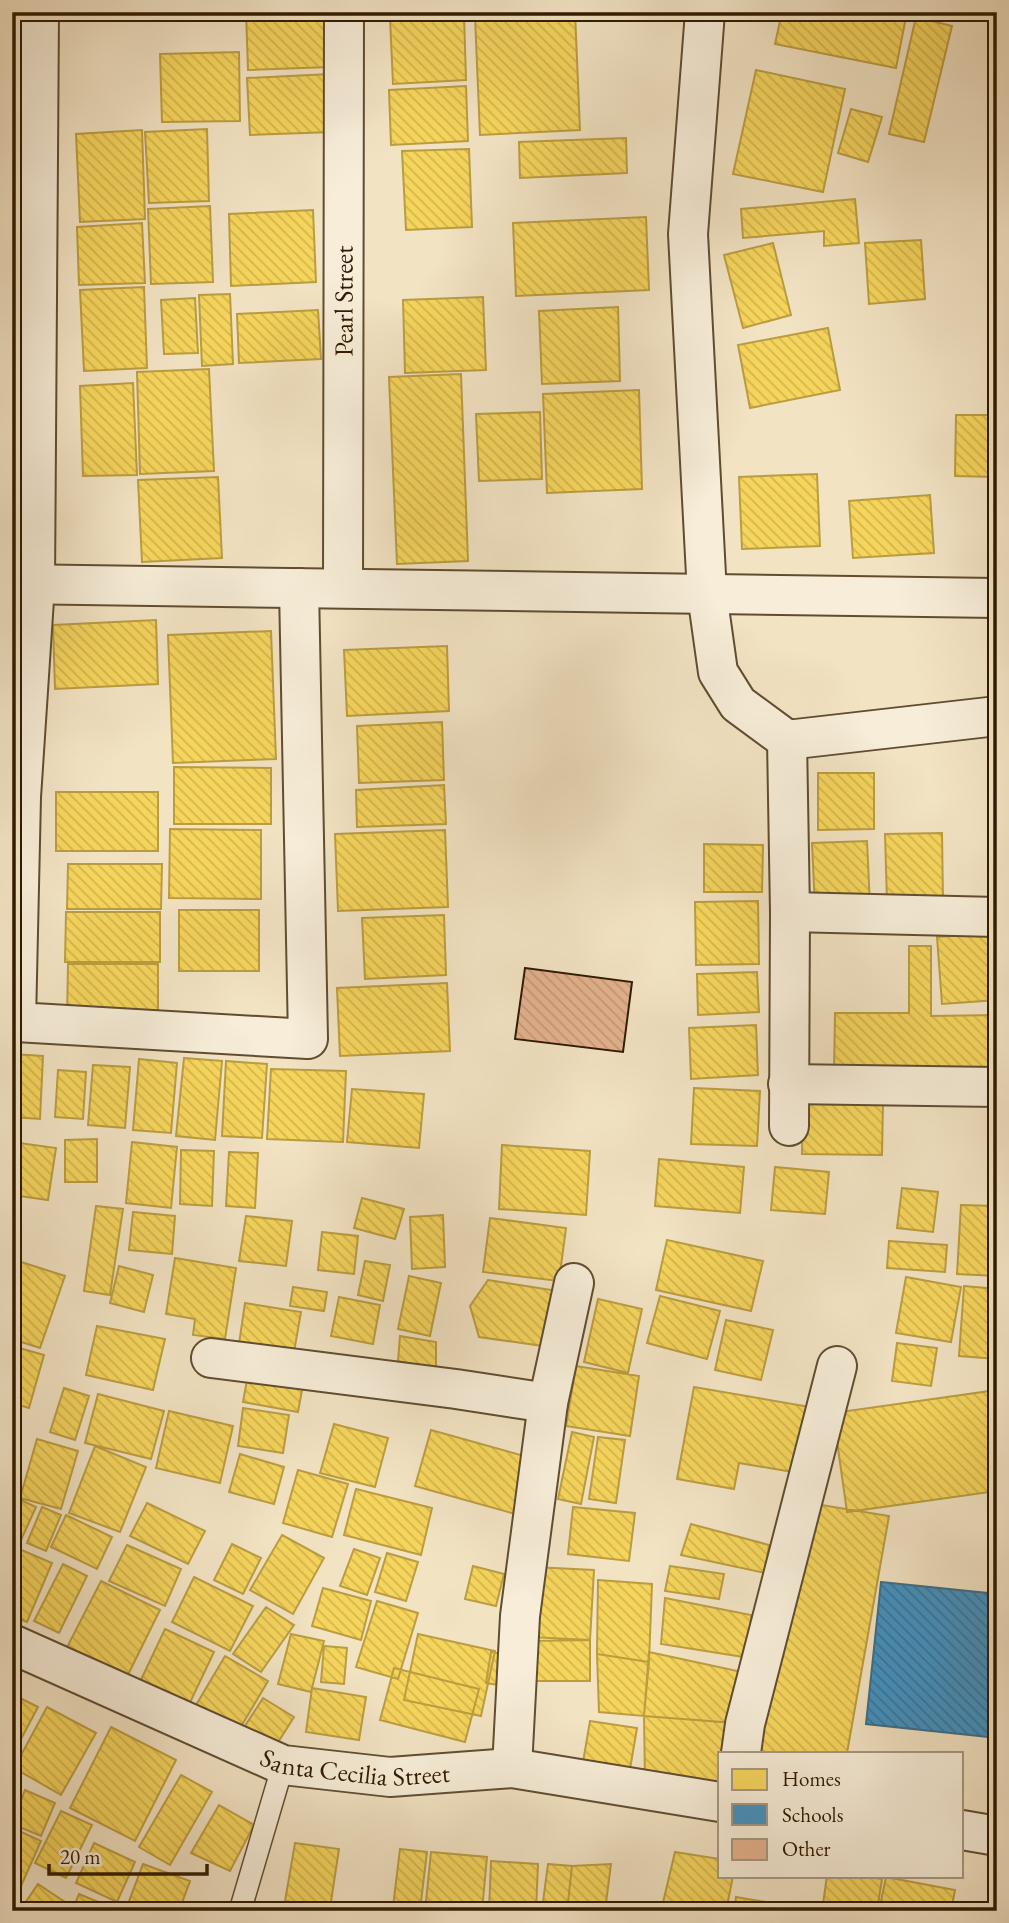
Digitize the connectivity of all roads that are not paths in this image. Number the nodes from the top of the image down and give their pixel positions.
1 (39, 12) edge
2 (344, 12) edge
3 (705, 12) edge
4 (24, 584) edge
5 (299, 588) junction
6 (343, 589) junction
7 (707, 594) junction
8 (997, 598) edge
9 (997, 716) edge
10 (787, 740) junction
11 (790, 912) junction
12 (997, 917) edge
13 (788, 1084) junction
14 (997, 1087) edge
15 (789, 1126) dead end
16 (574, 1283) dead end
17 (211, 1359) dead end
18 (837, 1366) dead end
19 (548, 1403) junction
20 (12, 1644) edge
21 (741, 1752) edge
22 (282, 1765) junction
23 (512, 1768) junction
24 (718, 1802) edge
25 (964, 1830) edge
26 (997, 1836) edge
27 (240, 1911) edge

1 - 4 street
2 - 6 street, Pearl Street
3 - 7 street
4 - 5 street
4 - 5 street
5 - 6 street
6 - 7 street
7 - 8 street
7 - 10 street
9 - 10 street
10 - 11 street
11 - 12 street
11 - 13 street
13 - 14 street
13 - 15 street
16 - 19 street
17 - 19 street
18 - 21 street
19 - 23 street
20 - 22 street, Santa Cecilia Street
22 - 23 street, Santa Cecilia Street
22 - 27 lane
23 - 24 street, Santa Cecilia Street
25 - 26 street

